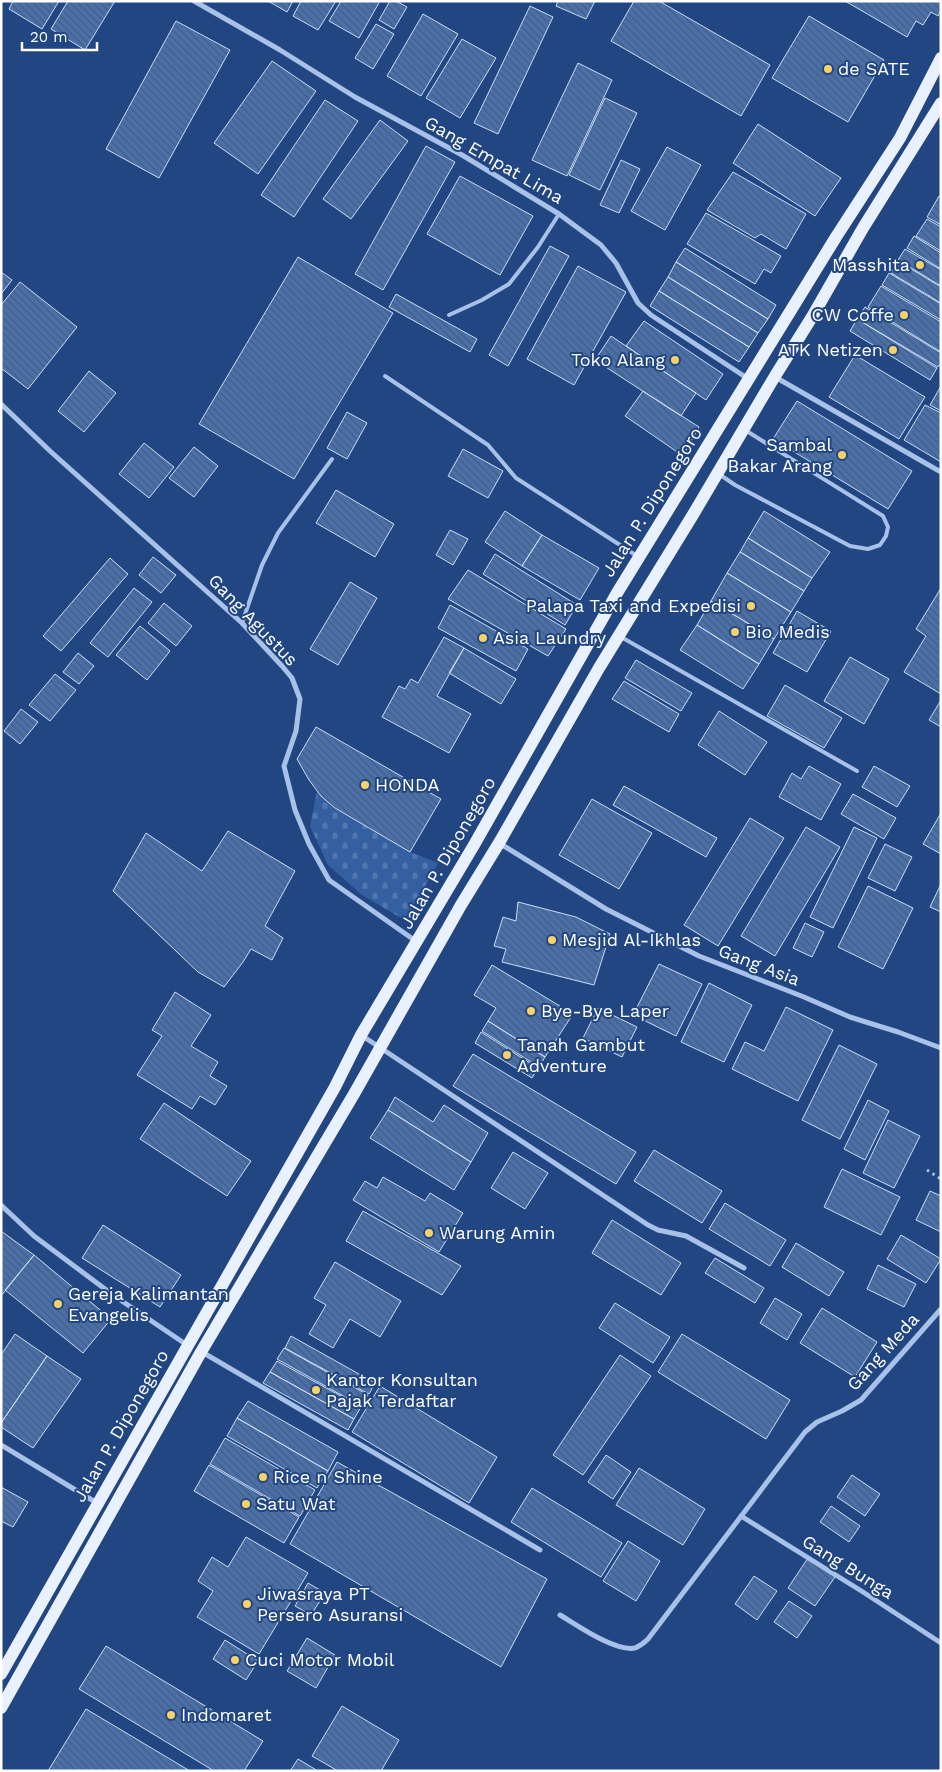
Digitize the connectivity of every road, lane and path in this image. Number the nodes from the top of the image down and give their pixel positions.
1 (194, 1) edge
2 (941, 58) edge
3 (941, 103) edge
4 (936, 120) edge
5 (559, 214) junction
6 (449, 315) dead end
7 (385, 376) dead end
8 (775, 376) junction
9 (749, 379) junction
10 (1, 404) edge
11 (744, 429) junction
12 (332, 459) dead end
13 (941, 472) edge
14 (718, 473) junction
15 (639, 557) junction
16 (242, 623) junction
17 (619, 635) junction
18 (857, 771) dead end
19 (499, 843) junction
20 (417, 942) junction
21 (361, 1035) junction
22 (380, 1048) junction
23 (941, 1048) edge
24 (927, 1170) dead end
25 (941, 1179) edge
26 (1, 1205) edge
27 (744, 1268) dead end
28 (941, 1309) edge
29 (187, 1345) junction
30 (201, 1352) junction
31 (1, 1445) edge
32 (97, 1504) junction
33 (741, 1516) junction
34 (540, 1550) dead end
35 (560, 1615) dead end
36 (941, 1644) edge
37 (1, 1674) edge
38 (1, 1708) edge

1 - 5 street, Gang Empat Lima
2 - 9 main road, Jalan P. Diponegoro
3 - 4 main road, Jalan P. Diponegoro
4 - 8 main road, Jalan P. Diponegoro
5 - 6 lane
5 - 9 street, Gang Empat Lima
7 - 15 lane
8 - 11 main road, Jalan P. Diponegoro
8 - 13 street
9 - 15 main road, Jalan P. Diponegoro
10 - 16 street, Gang Agustus
11 - 14 main road, Jalan P. Diponegoro
11 - 14 lane
12 - 16 lane
14 - 17 main road, Jalan P. Diponegoro
15 - 20 main road, Jalan P. Diponegoro
16 - 20 street, Gang Agustus
17 - 18 lane
17 - 19 main road, Jalan P. Diponegoro
19 - 22 main road, Jalan P. Diponegoro
19 - 23 street, Gang Asia
20 - 21 main road, Jalan P. Diponegoro
21 - 22 street
21 - 29 main road, Jalan P. Diponegoro
22 - 27 street
22 - 30 main road, Jalan P. Diponegoro
24 - 25 path
26 - 29 street
28 - 33 street, Gang Meda
29 - 32 main road, Jalan P. Diponegoro
30 - 34 street
30 - 38 main road, Jalan P. Diponegoro
31 - 32 street
32 - 37 main road, Jalan P. Diponegoro
33 - 35 street, Gang Meda
33 - 36 street, Gang Bunga

